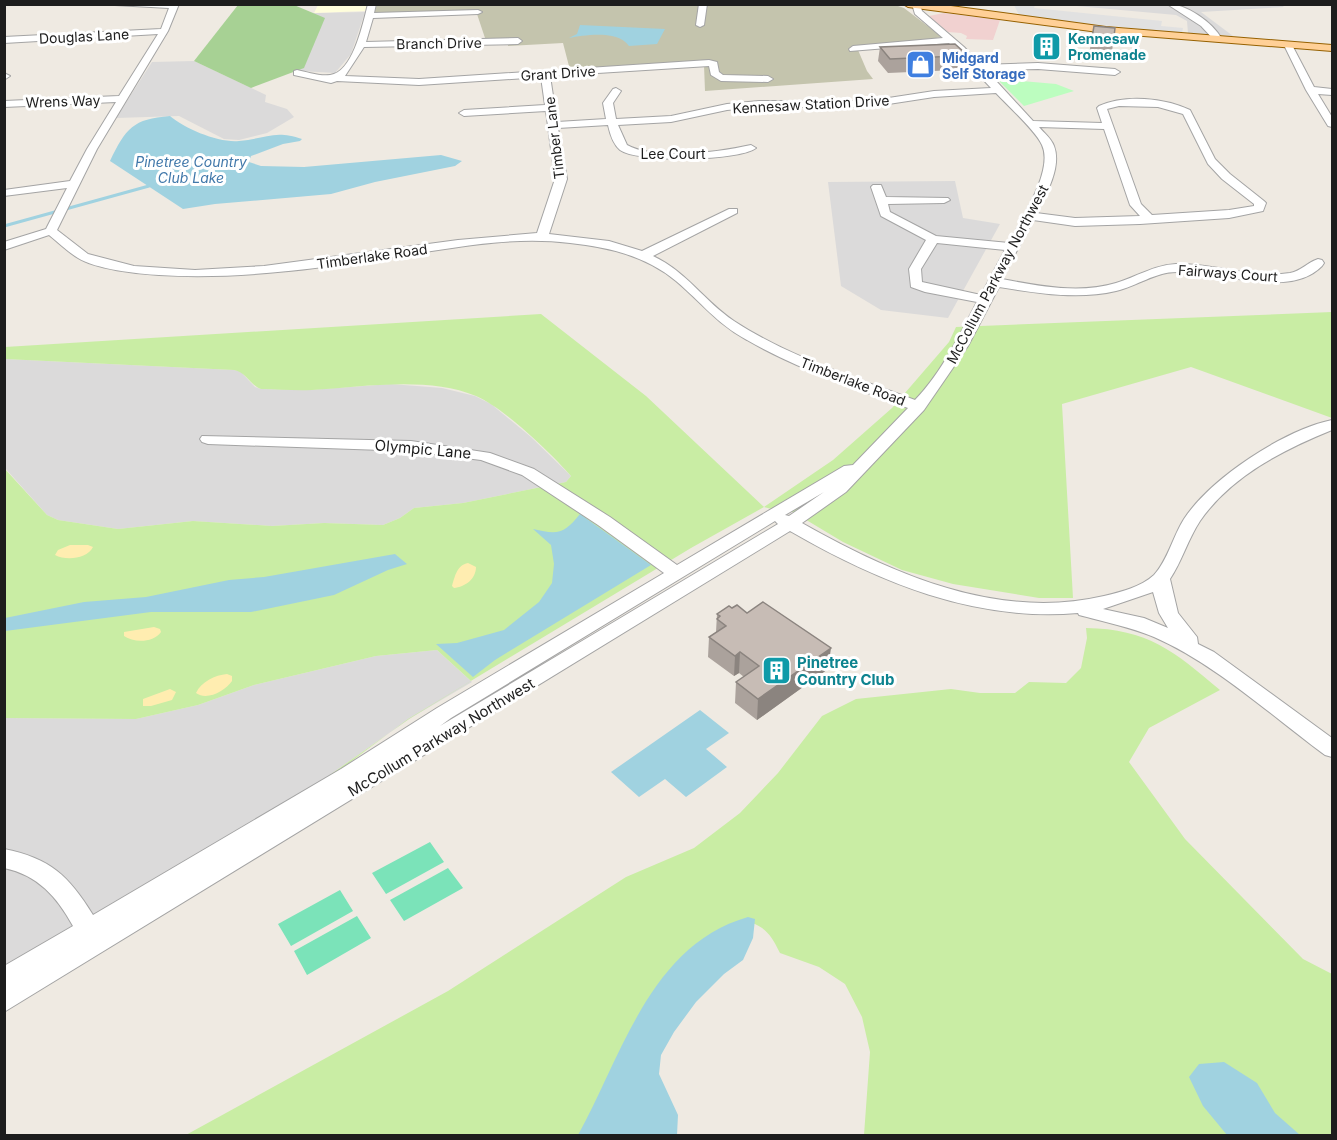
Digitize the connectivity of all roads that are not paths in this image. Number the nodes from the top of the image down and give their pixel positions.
1 (101, 4) edge
2 (372, 4) edge
3 (703, 4) edge
4 (1171, 4) edge
5 (175, 5) edge
6 (913, 5) edge
7 (950, 11) junction
8 (478, 12) dead end
9 (369, 16) junction
10 (922, 16) junction
11 (700, 25) dead end
12 (164, 31) junction
13 (1211, 35) junction
14 (4, 40) edge
15 (951, 40) junction
16 (518, 41) dead end
17 (359, 45) junction
18 (1287, 45) junction
19 (1332, 48) edge
20 (853, 50) dead end
21 (978, 68) junction
22 (1115, 72) dead end
23 (297, 73) dead end
24 (545, 74) junction
25 (336, 78) junction
26 (768, 79) dead end
27 (315, 86) dead end
28 (997, 90) junction
29 (1311, 90) junction
30 (615, 91) dead end
31 (1332, 92) edge
32 (122, 99) junction
33 (4, 104) edge
34 (551, 108) junction
35 (464, 112) dead end
36 (613, 122) junction
37 (1032, 124) junction
38 (1332, 124) edge
39 (554, 125) junction
40 (1107, 126) junction
41 (752, 148) dead end
42 (75, 184) junction
43 (877, 187) dead end
44 (4, 193) edge
45 (944, 200) dead end
46 (881, 201) junction
47 (734, 211) dead end
48 (1029, 216) junction
49 (1149, 219) junction
50 (51, 231) junction
51 (542, 236) junction
52 (933, 240) junction
53 (61, 243) junction
54 (9, 245) edge
55 (1011, 250) junction
56 (644, 255) junction
57 (1318, 263) dead end
58 (995, 282) junction
59 (985, 300) junction
60 (919, 407) junction
61 (1332, 425) edge
62 (208, 439) dead end
63 (782, 519) junction
64 (676, 573) junction
65 (1161, 578) junction
66 (1076, 610) junction
67 (1207, 657) junction
68 (1332, 749) edge
69 (4, 858) edge
70 (94, 938) junction
71 (4, 980) edge
72 (4, 1000) edge

1 - 5 street
2 - 9 street
3 - 11 street
4 - 13 street
5 - 12 street
6 - 7 main road
6 - 10 street, McCollum Parkway Northwest
7 - 10 main road
7 - 13 main road
8 - 9 street
9 - 17 street
10 - 15 street, McCollum Parkway Northwest
12 - 14 street, Douglas Lane
12 - 32 street
13 - 18 main road
15 - 20 street
15 - 21 street, McCollum Parkway Northwest
16 - 17 street, Branch Drive
17 - 25 street
18 - 19 main road
18 - 29 street
21 - 22 street
21 - 28 street, McCollum Parkway Northwest
23 - 25 street, Grant Drive
24 - 25 street, Grant Drive
24 - 26 street, Grant Drive
24 - 34 street, Timber Lane
25 - 27 street
28 - 36 street, Kennesaw Station Drive
28 - 37 street, McCollum Parkway Northwest
29 - 31 street
29 - 38 street
30 - 36 street
32 - 33 street, Wrens Way
32 - 42 street
34 - 35 street
34 - 39 street, Timber Lane
36 - 39 street, Kennesaw Station Drive
36 - 41 street, Lee Court
37 - 40 street
37 - 48 street, McCollum Parkway Northwest
39 - 51 street, Timber Lane
40 - 49 street
40 - 49 street
42 - 44 street
42 - 50 street
43 - 46 street
45 - 46 street
46 - 52 street
47 - 56 street
48 - 49 street
48 - 55 street, McCollum Parkway Northwest
50 - 53 street, Timberlake Road
50 - 54 street
51 - 53 street, Timberlake Road
51 - 56 street, Timberlake Road
52 - 55 street
52 - 59 street
53 - 54 street
55 - 58 street, McCollum Parkway Northwest
56 - 60 street, Timberlake Road
57 - 58 street, Fairways Court
58 - 59 street, McCollum Parkway Northwest
59 - 60 street, McCollum Parkway Northwest
60 - 63 street, McCollum Parkway Northwest
61 - 65 street
62 - 64 street, Olympic Lane
63 - 64 street, McCollum Parkway Northwest
63 - 66 street
63 - 70 street, McCollum Parkway Northwest
64 - 70 street, McCollum Parkway Northwest
65 - 66 street
65 - 67 street
66 - 67 street
67 - 68 street
69 - 70 street
70 - 71 street, McCollum Parkway Northwest
70 - 72 street, McCollum Parkway Northwest

